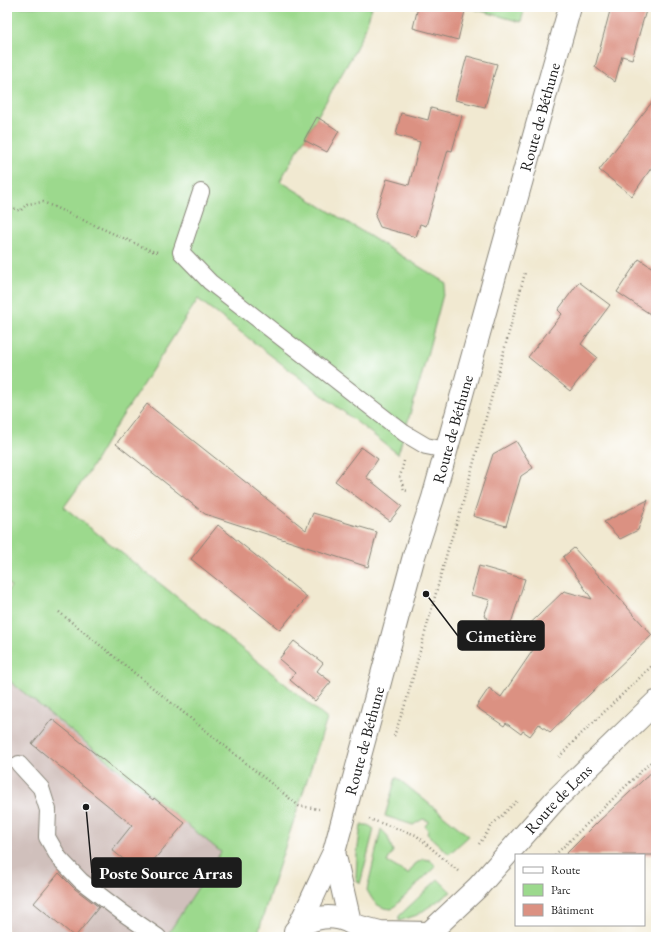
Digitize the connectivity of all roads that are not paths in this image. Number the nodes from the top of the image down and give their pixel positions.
1 (570, 7) edge
2 (201, 192) dead end
3 (446, 450) junction
4 (656, 702) edge
5 (19, 764) dead end
6 (334, 852) junction
7 (358, 929) edge
8 (293, 934) edge
9 (427, 935) edge
10 (158, 937) edge

1 - 3 main road, Route de Béthune
2 - 3 lane
3 - 6 main road, Route de Béthune
4 - 9 main road, Route de Lens
5 - 10 lane
6 - 7 main road
6 - 8 main road, Route de Béthune
7 - 8 main road
7 - 9 main road

